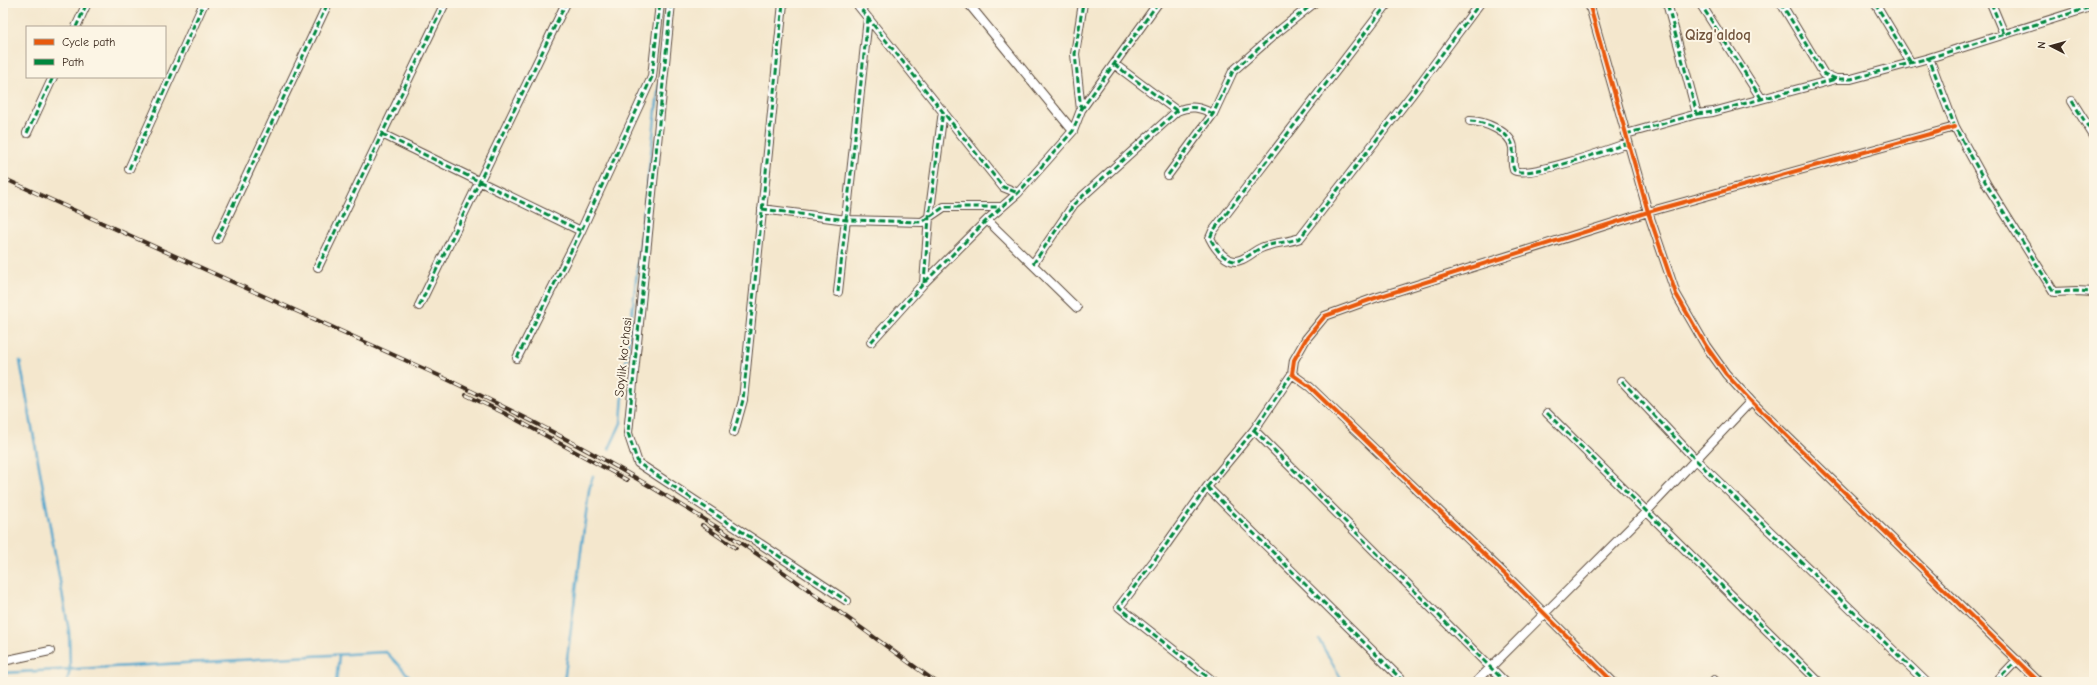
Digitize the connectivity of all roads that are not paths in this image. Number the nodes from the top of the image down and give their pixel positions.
1 (87, 3) edge
2 (204, 3) edge
3 (328, 3) edge
4 (445, 3) edge
5 (566, 3) edge
6 (660, 3) edge
7 (671, 3) edge
8 (783, 3) edge
9 (856, 3) edge
10 (968, 3) edge
11 (1158, 3) edge
12 (1314, 3) edge
13 (1388, 3) edge
14 (1480, 3) edge
15 (1589, 3) edge
16 (1667, 3) edge
17 (1700, 3) edge
18 (1781, 3) edge
19 (1875, 3) edge
20 (1991, 3) edge
21 (1082, 4) edge
22 (2094, 6) edge
23 (868, 18) junction
24 (76, 26) edge
25 (2004, 34) junction
26 (1930, 58) junction
27 (1911, 63) junction
28 (1114, 64) junction
29 (652, 77) junction
30 (53, 78) edge
31 (663, 78) junction
32 (1836, 79) junction
33 (1761, 98) junction
34 (2072, 101) dead end
35 (1081, 110) junction
36 (943, 111) junction
37 (1178, 111) junction
38 (1213, 114) junction
39 (1697, 114) junction
40 (1470, 121) dead end
41 (1955, 127) junction
42 (1073, 131) junction
43 (27, 133) dead end
44 (382, 134) junction
45 (1626, 134) junction
46 (2094, 136) edge
47 (1628, 143) junction
48 (129, 169) dead end
49 (1168, 175) dead end
50 (479, 182) junction
51 (1018, 193) junction
52 (1000, 207) junction
53 (762, 209) junction
54 (1648, 212) junction
55 (929, 217) junction
56 (847, 220) junction
57 (987, 220) junction
58 (581, 231) junction
59 (217, 239) dead end
60 (1033, 264) junction
61 (318, 267) dead end
62 (924, 283) junction
63 (838, 292) dead end
64 (2094, 292) edge
65 (419, 306) dead end
66 (1077, 308) dead end
67 (871, 342) dead end
68 (517, 358) dead end
69 (1292, 374) junction
70 (1622, 381) dead end
71 (1751, 401) junction
72 (1548, 413) dead end
73 (1254, 430) junction
74 (734, 432) dead end
75 (1696, 460) junction
76 (1207, 486) junction
77 (1648, 510) junction
78 (847, 601) dead end
79 (1543, 613) junction
80 (50, 652) dead end
81 (2017, 660) junction
82 (3, 661) edge
83 (1490, 668) junction
84 (1214, 682) edge
85 (1404, 682) edge
86 (1476, 682) edge
87 (1505, 682) edge
88 (1613, 682) edge
89 (1819, 682) edge
90 (1926, 682) edge
91 (1996, 682) edge
92 (2039, 682) edge

1 - 24 street
2 - 48 street
3 - 59 street
4 - 44 street
5 - 50 street
6 - 29 street
7 - 31 street, Soylik ko'chasi
8 - 53 street
9 - 23 street
10 - 42 street
11 - 28 street
12 - 38 street
13 - 14 street
15 - 45 street
16 - 39 street
17 - 33 street
18 - 32 street
19 - 27 street
20 - 25 street
21 - 35 street
22 - 25 street
23 - 36 street
23 - 56 street
25 - 26 street
26 - 27 street
26 - 41 street
27 - 32 street
28 - 35 street
28 - 37 street
29 - 31 street
29 - 58 street
30 - 43 street
31 - 78 street, Soylik ko'chasi
32 - 33 street
33 - 39 street
34 - 46 street
35 - 42 street
36 - 51 street
36 - 55 street
37 - 38 street
37 - 60 street
38 - 49 street
39 - 45 street
40 - 47 street
41 - 54 street
41 - 64 street
42 - 51 street
44 - 50 street
44 - 61 street
45 - 47 street
47 - 54 street
50 - 58 street
50 - 65 street
51 - 52 street
52 - 55 street
52 - 57 street
53 - 56 street
53 - 74 street
54 - 69 street
54 - 71 street
55 - 56 street
55 - 62 street
56 - 63 street
57 - 60 street
57 - 62 street
58 - 68 street
60 - 66 street
62 - 67 street
69 - 73 street
69 - 79 street
70 - 75 street
71 - 75 street
71 - 81 street
72 - 77 street
73 - 76 street
73 - 83 street
75 - 77 street
75 - 90 street
76 - 84 street
76 - 85 street
77 - 79 street
77 - 89 street
79 - 83 street
79 - 88 street
80 - 82 street
81 - 91 street
81 - 92 street
83 - 86 street
83 - 87 street

